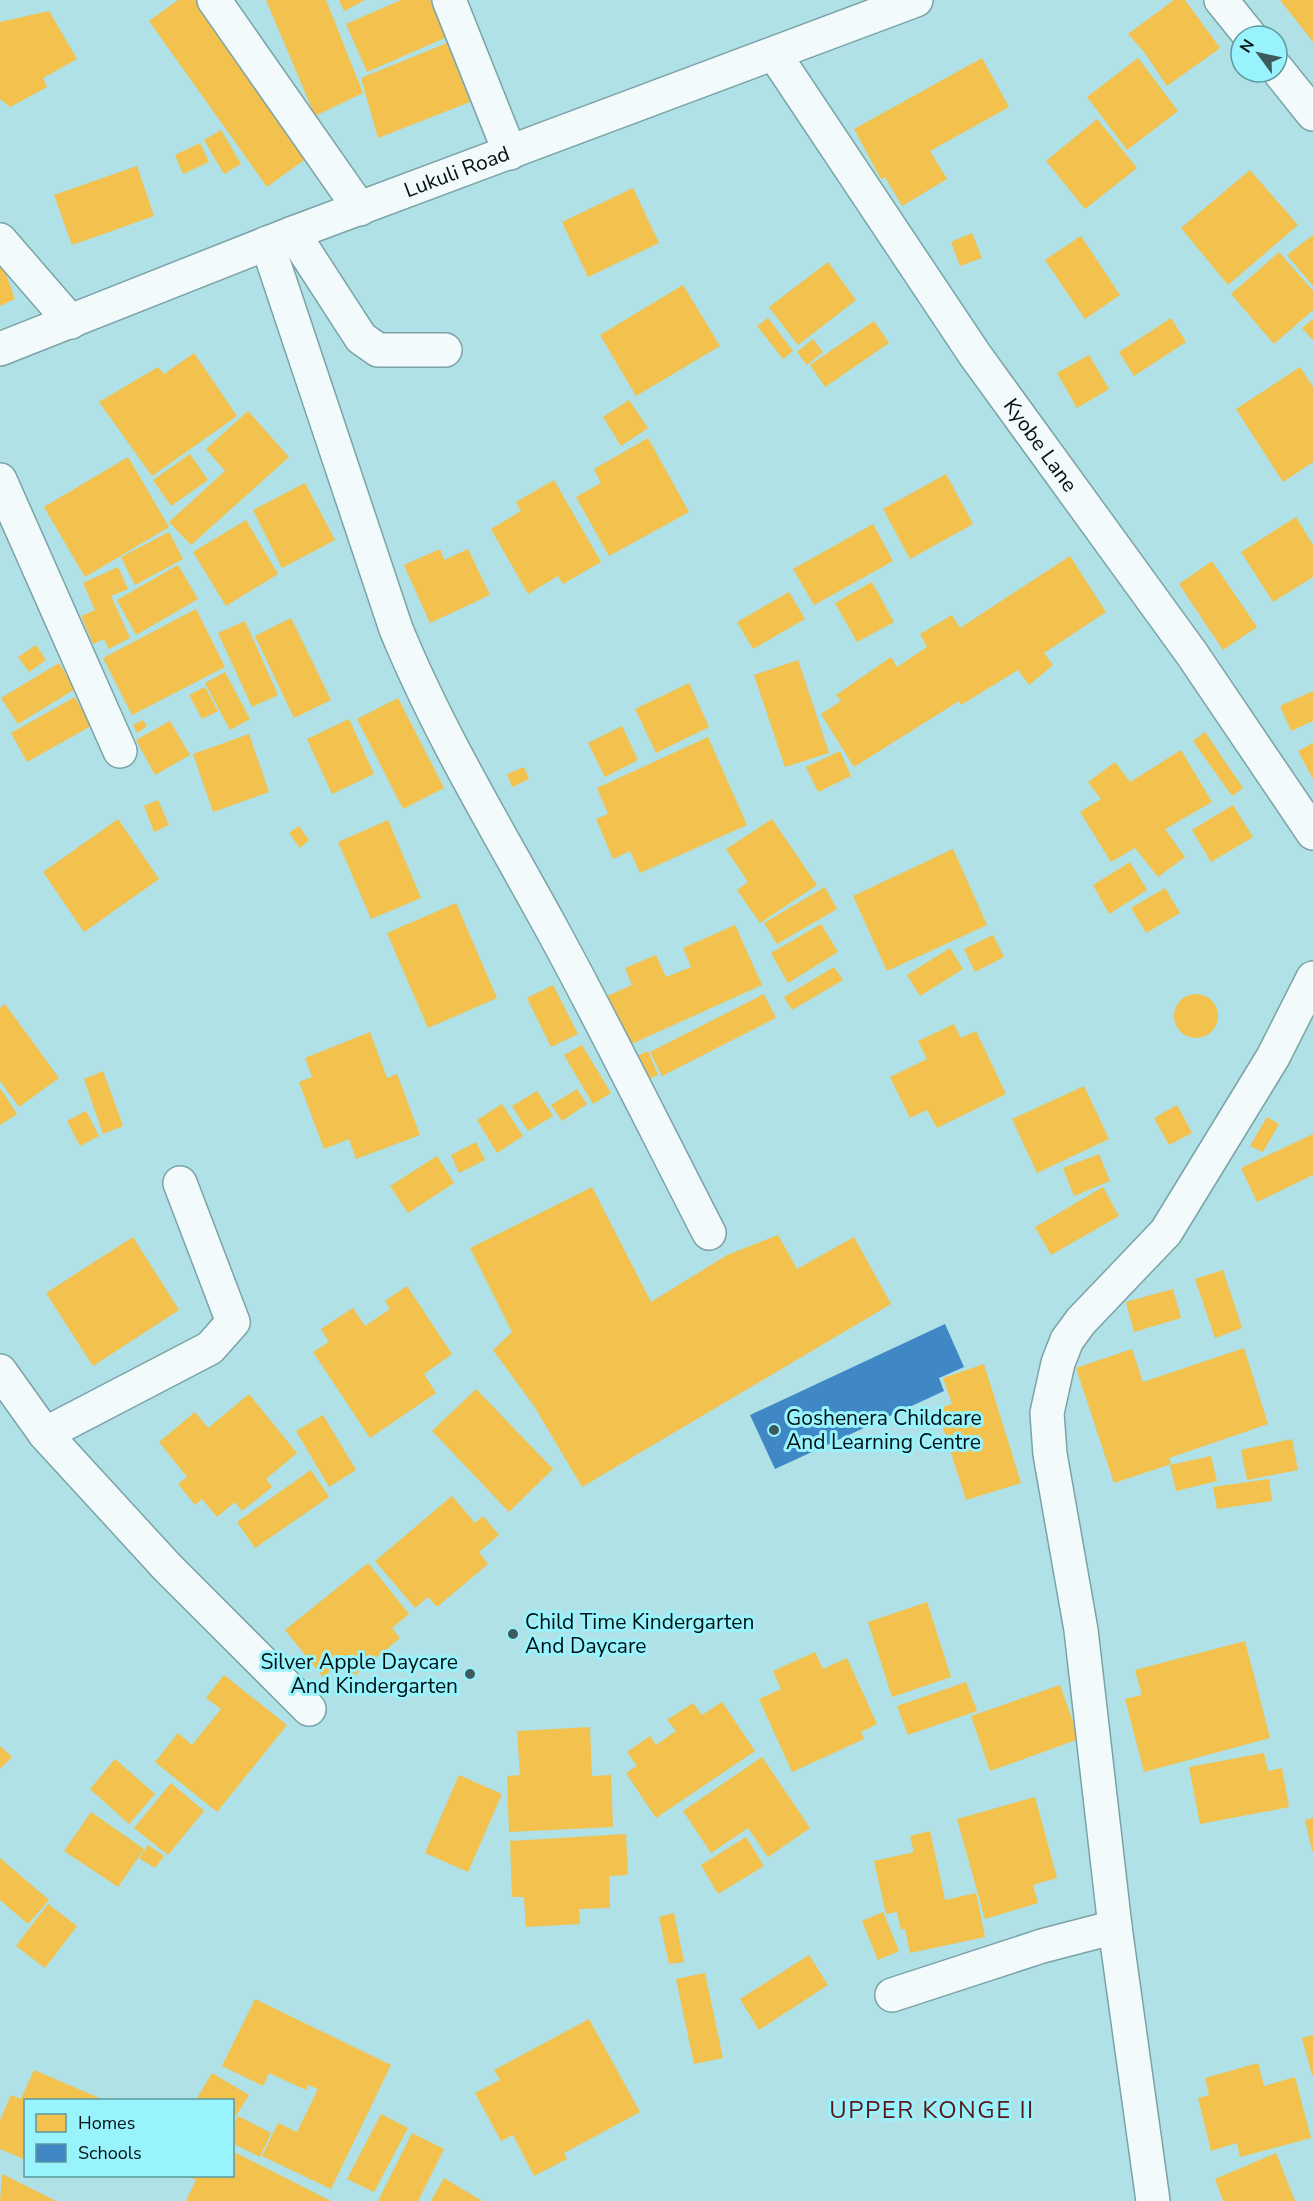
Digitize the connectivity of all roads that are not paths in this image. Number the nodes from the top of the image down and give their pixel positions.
1 (214, 0) edge
2 (449, 0) edge
3 (916, 0) edge
4 (1221, 0) edge
5 (1240, 24) edge
6 (775, 55) junction
7 (1289, 84) edge
8 (1313, 114) edge
9 (510, 153) junction
10 (360, 209) junction
11 (280, 238) junction
12 (0, 240) edge
13 (71, 321) junction
14 (0, 349) edge
15 (445, 350) dead end
16 (0, 480) edge
17 (120, 751) dead end
18 (1313, 833) edge
19 (1313, 978) edge
20 (180, 1184) dead end
21 (710, 1233) dead end
22 (0, 1371) edge
23 (45, 1434) junction
24 (309, 1709) dead end
25 (1115, 1927) junction
26 (892, 1995) dead end
27 (1153, 2201) edge

1 - 10 street
2 - 9 street
3 - 6 street, Lukuli Road
4 - 5 street
6 - 9 street, Lukuli Road
6 - 18 street, Kyobe Lane
7 - 8 street
9 - 10 street, Lukuli Road
10 - 11 street, Lukuli Road
11 - 13 street, Lukuli Road
11 - 15 street
11 - 21 street
12 - 13 street
13 - 14 street, Lukuli Road
16 - 17 street
19 - 25 street
20 - 23 street
22 - 23 street
23 - 24 street
25 - 26 street
25 - 27 street

